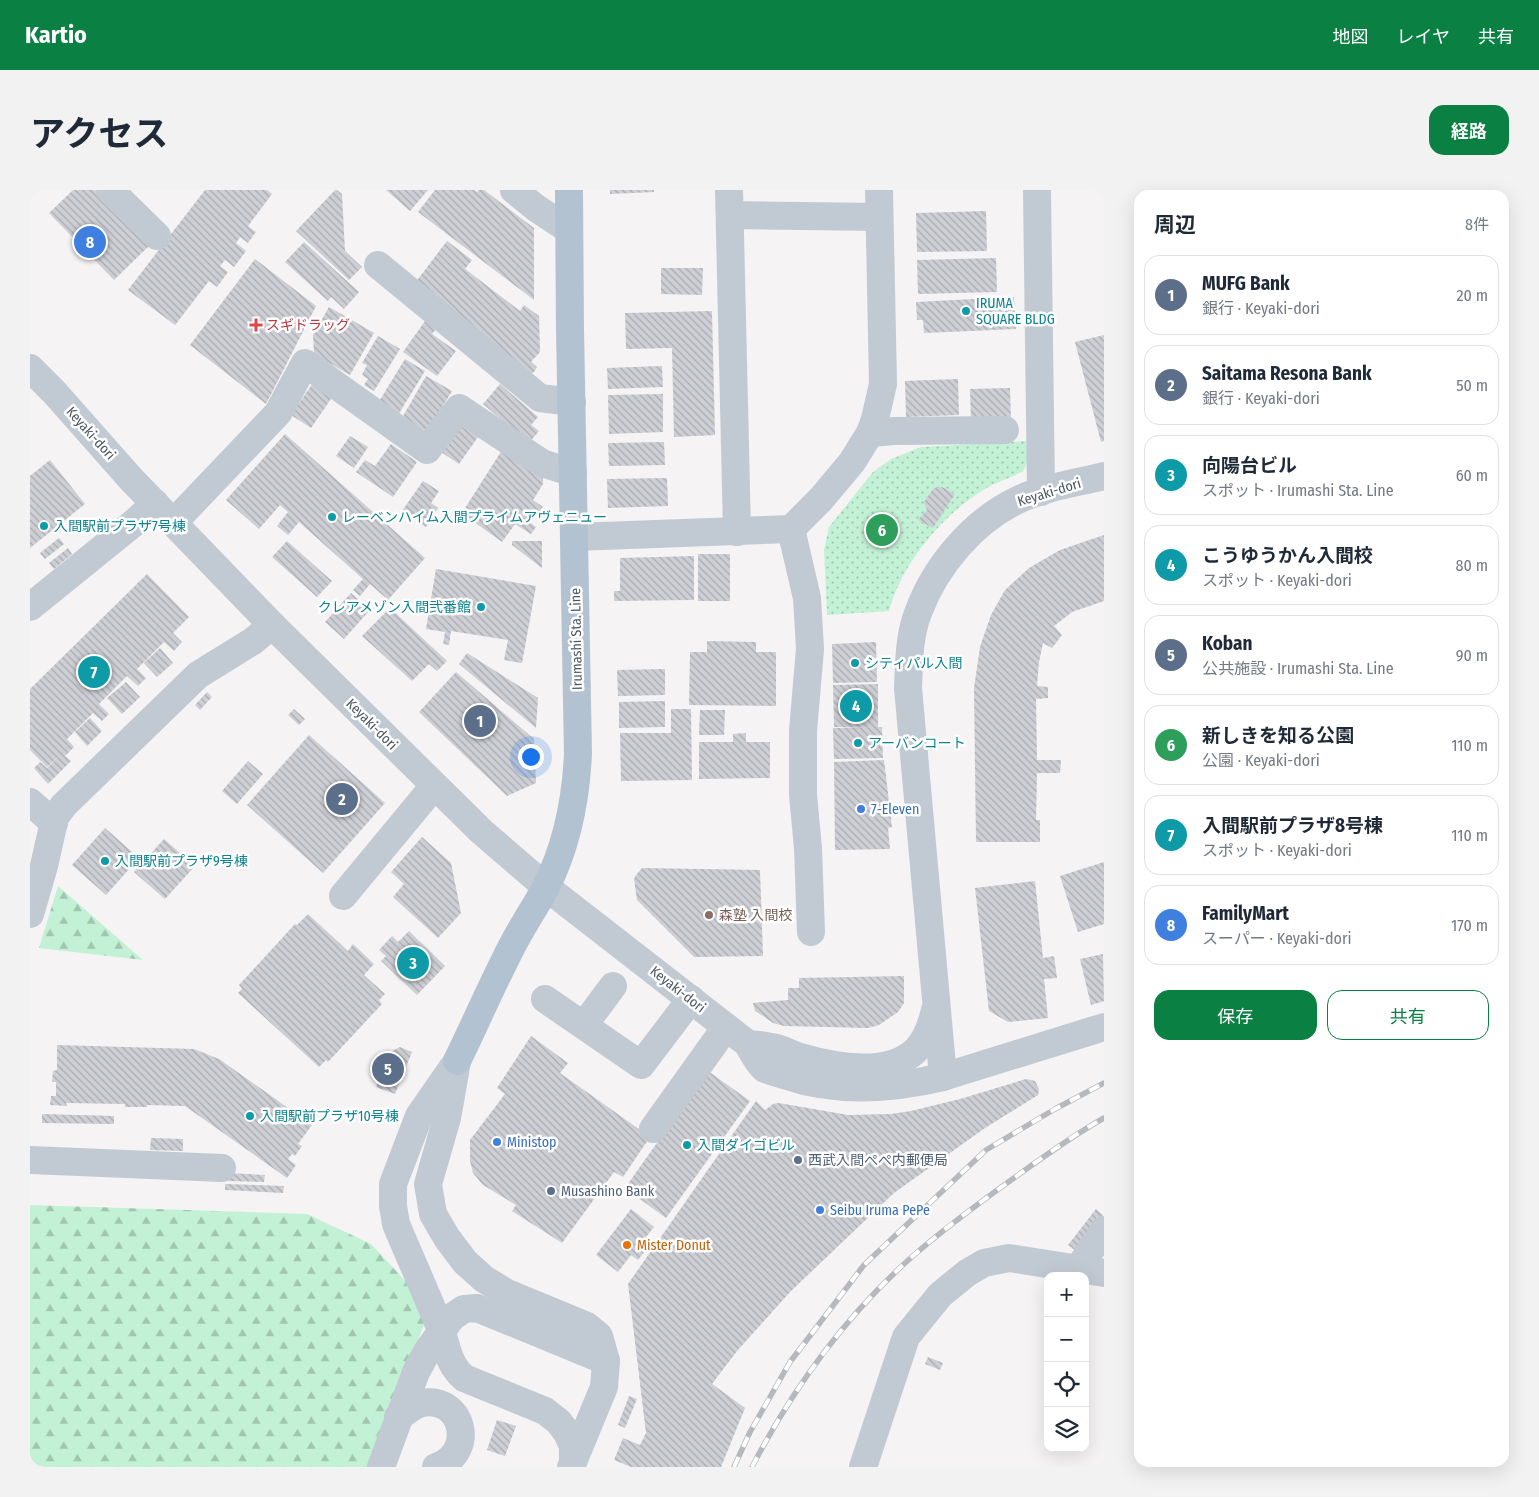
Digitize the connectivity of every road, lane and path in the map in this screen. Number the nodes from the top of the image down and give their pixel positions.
1 (110, 190) edge
2 (514, 190) edge
3 (569, 190) edge
4 (879, 190) edge
5 (1036, 190) edge
6 (730, 203) edge
7 (879, 217) junction
8 (568, 229) junction
9 (157, 236) dead end
10 (378, 264) dead end
11 (30, 368) edge
12 (572, 402) junction
13 (1005, 430) dead end
14 (870, 434) junction
15 (573, 473) junction
16 (1104, 476) edge
17 (1041, 492) junction
18 (155, 503) junction
19 (174, 522) junction
20 (791, 528) junction
21 (736, 532) junction
22 (575, 537) junction
23 (30, 607) edge
24 (272, 625) junction
25 (434, 786) junction
26 (30, 802) edge
27 (54, 823) junction
28 (37, 860) edge
29 (546, 887) junction
30 (343, 896) dead end
31 (30, 914) edge
32 (811, 932) dead end
33 (613, 986) dead end
34 (935, 991) junction
35 (545, 999) dead end
36 (691, 999) junction
37 (584, 1025) junction
38 (726, 1027) junction
39 (1104, 1027) edge
40 (748, 1044) junction
41 (457, 1061) junction
42 (943, 1077) junction
43 (653, 1129) dead end
44 (30, 1160) edge
45 (222, 1168) dead end
46 (1104, 1230) edge
47 (1091, 1271) edge
48 (441, 1331) junction
49 (606, 1361) junction
50 (600, 1398) junction
51 (545, 1411) junction
52 (398, 1417) junction
53 (572, 1464) edge
54 (381, 1467) edge
55 (436, 1467) edge
56 (863, 1467) edge

1 - 9 street
2 - 8 street
3 - 8 main road, Irumashi Sta. Line
4 - 7 street
5 - 17 street
6 - 7 street
6 - 21 street
7 - 14 street
8 - 12 main road, Irumashi Sta. Line
10 - 12 street
11 - 18 street, Keyaki-dori
12 - 15 main road, Irumashi Sta. Line
13 - 14 street
14 - 20 street
15 - 19 street
15 - 22 main road, Irumashi Sta. Line
16 - 17 street, Keyaki-dori
17 - 34 street, Keyaki-dori
18 - 19 street, Keyaki-dori
18 - 23 street
19 - 24 street, Keyaki-dori
20 - 21 street
20 - 32 street
21 - 22 street
22 - 29 main road, Irumashi Sta. Line
24 - 25 street, Keyaki-dori
24 - 27 street
25 - 29 street, Keyaki-dori
25 - 30 street
26 - 27 street
27 - 28 street
28 - 31 street
29 - 36 street, Keyaki-dori
29 - 41 main road, Irumashi Sta. Line
33 - 37 street
34 - 40 street, Keyaki-dori
34 - 42 street, Keyaki-dori
35 - 37 street
36 - 37 street
36 - 38 street, Keyaki-dori
38 - 40 street, Keyaki-dori
38 - 43 street
39 - 42 street
40 - 42 street, Keyaki-dori
41 - 48 street
41 - 49 street
44 - 45 street
46 - 47 street
47 - 56 street
48 - 49 street
48 - 51 street
48 - 52 street
49 - 50 street
50 - 51 street
50 - 53 street
51 - 53 street
52 - 54 street
52 - 55 street

